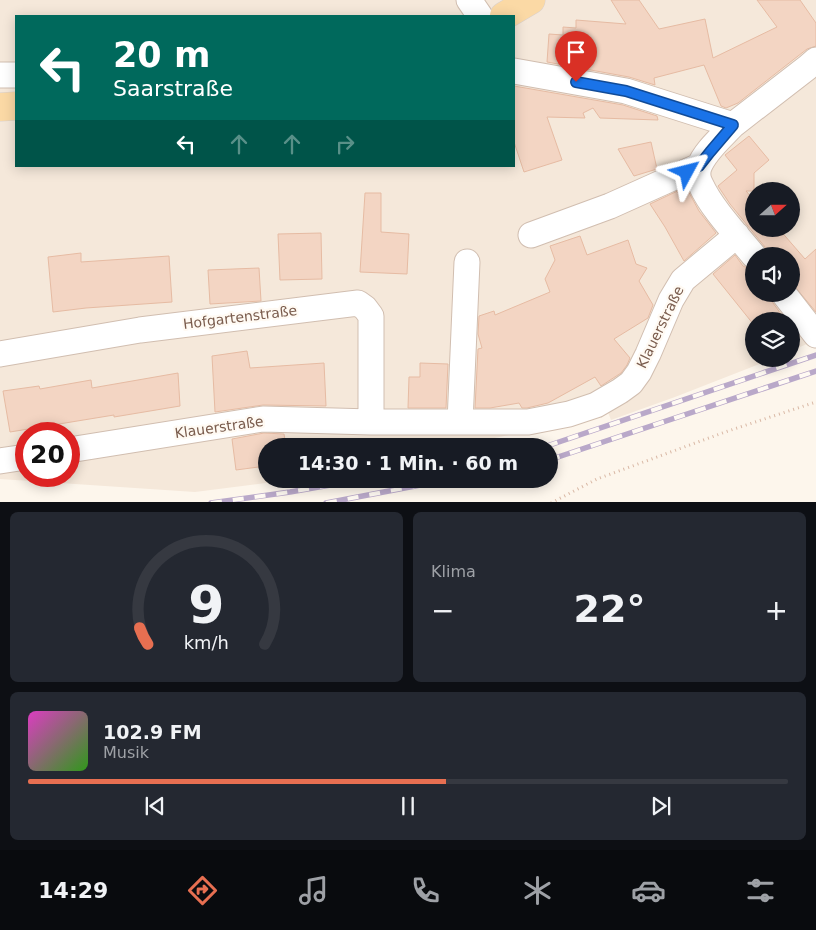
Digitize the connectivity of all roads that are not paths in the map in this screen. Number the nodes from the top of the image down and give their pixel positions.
1 (469, 0) edge
2 (531, 0) edge
3 (479, 15) edge
4 (506, 15) edge
5 (816, 60) edge
6 (515, 71) edge
7 (0, 75) edge
8 (15, 75) edge
9 (15, 106) edge
10 (0, 107) edge
11 (733, 125) junction
12 (699, 166) junction
13 (531, 235) dead end
14 (737, 235) junction
15 (747, 247) edge
16 (467, 262) dead end
17 (790, 302) edge
18 (816, 335) edge
19 (0, 354) edge
20 (371, 422) junction
21 (460, 422) junction
22 (80, 448) edge
23 (15, 459) edge
24 (0, 462) edge

1 - 3 street
2 - 4 main road
5 - 11 street
6 - 11 street
7 - 8 street
9 - 10 main road
11 - 12 street
12 - 13 street
12 - 14 street
14 - 15 street
14 - 21 street, Klauerstraße
16 - 21 street
17 - 18 street
19 - 20 street, Hofgartenstraße
20 - 21 street, Klauerstraße
20 - 22 street, Klauerstraße
23 - 24 street

